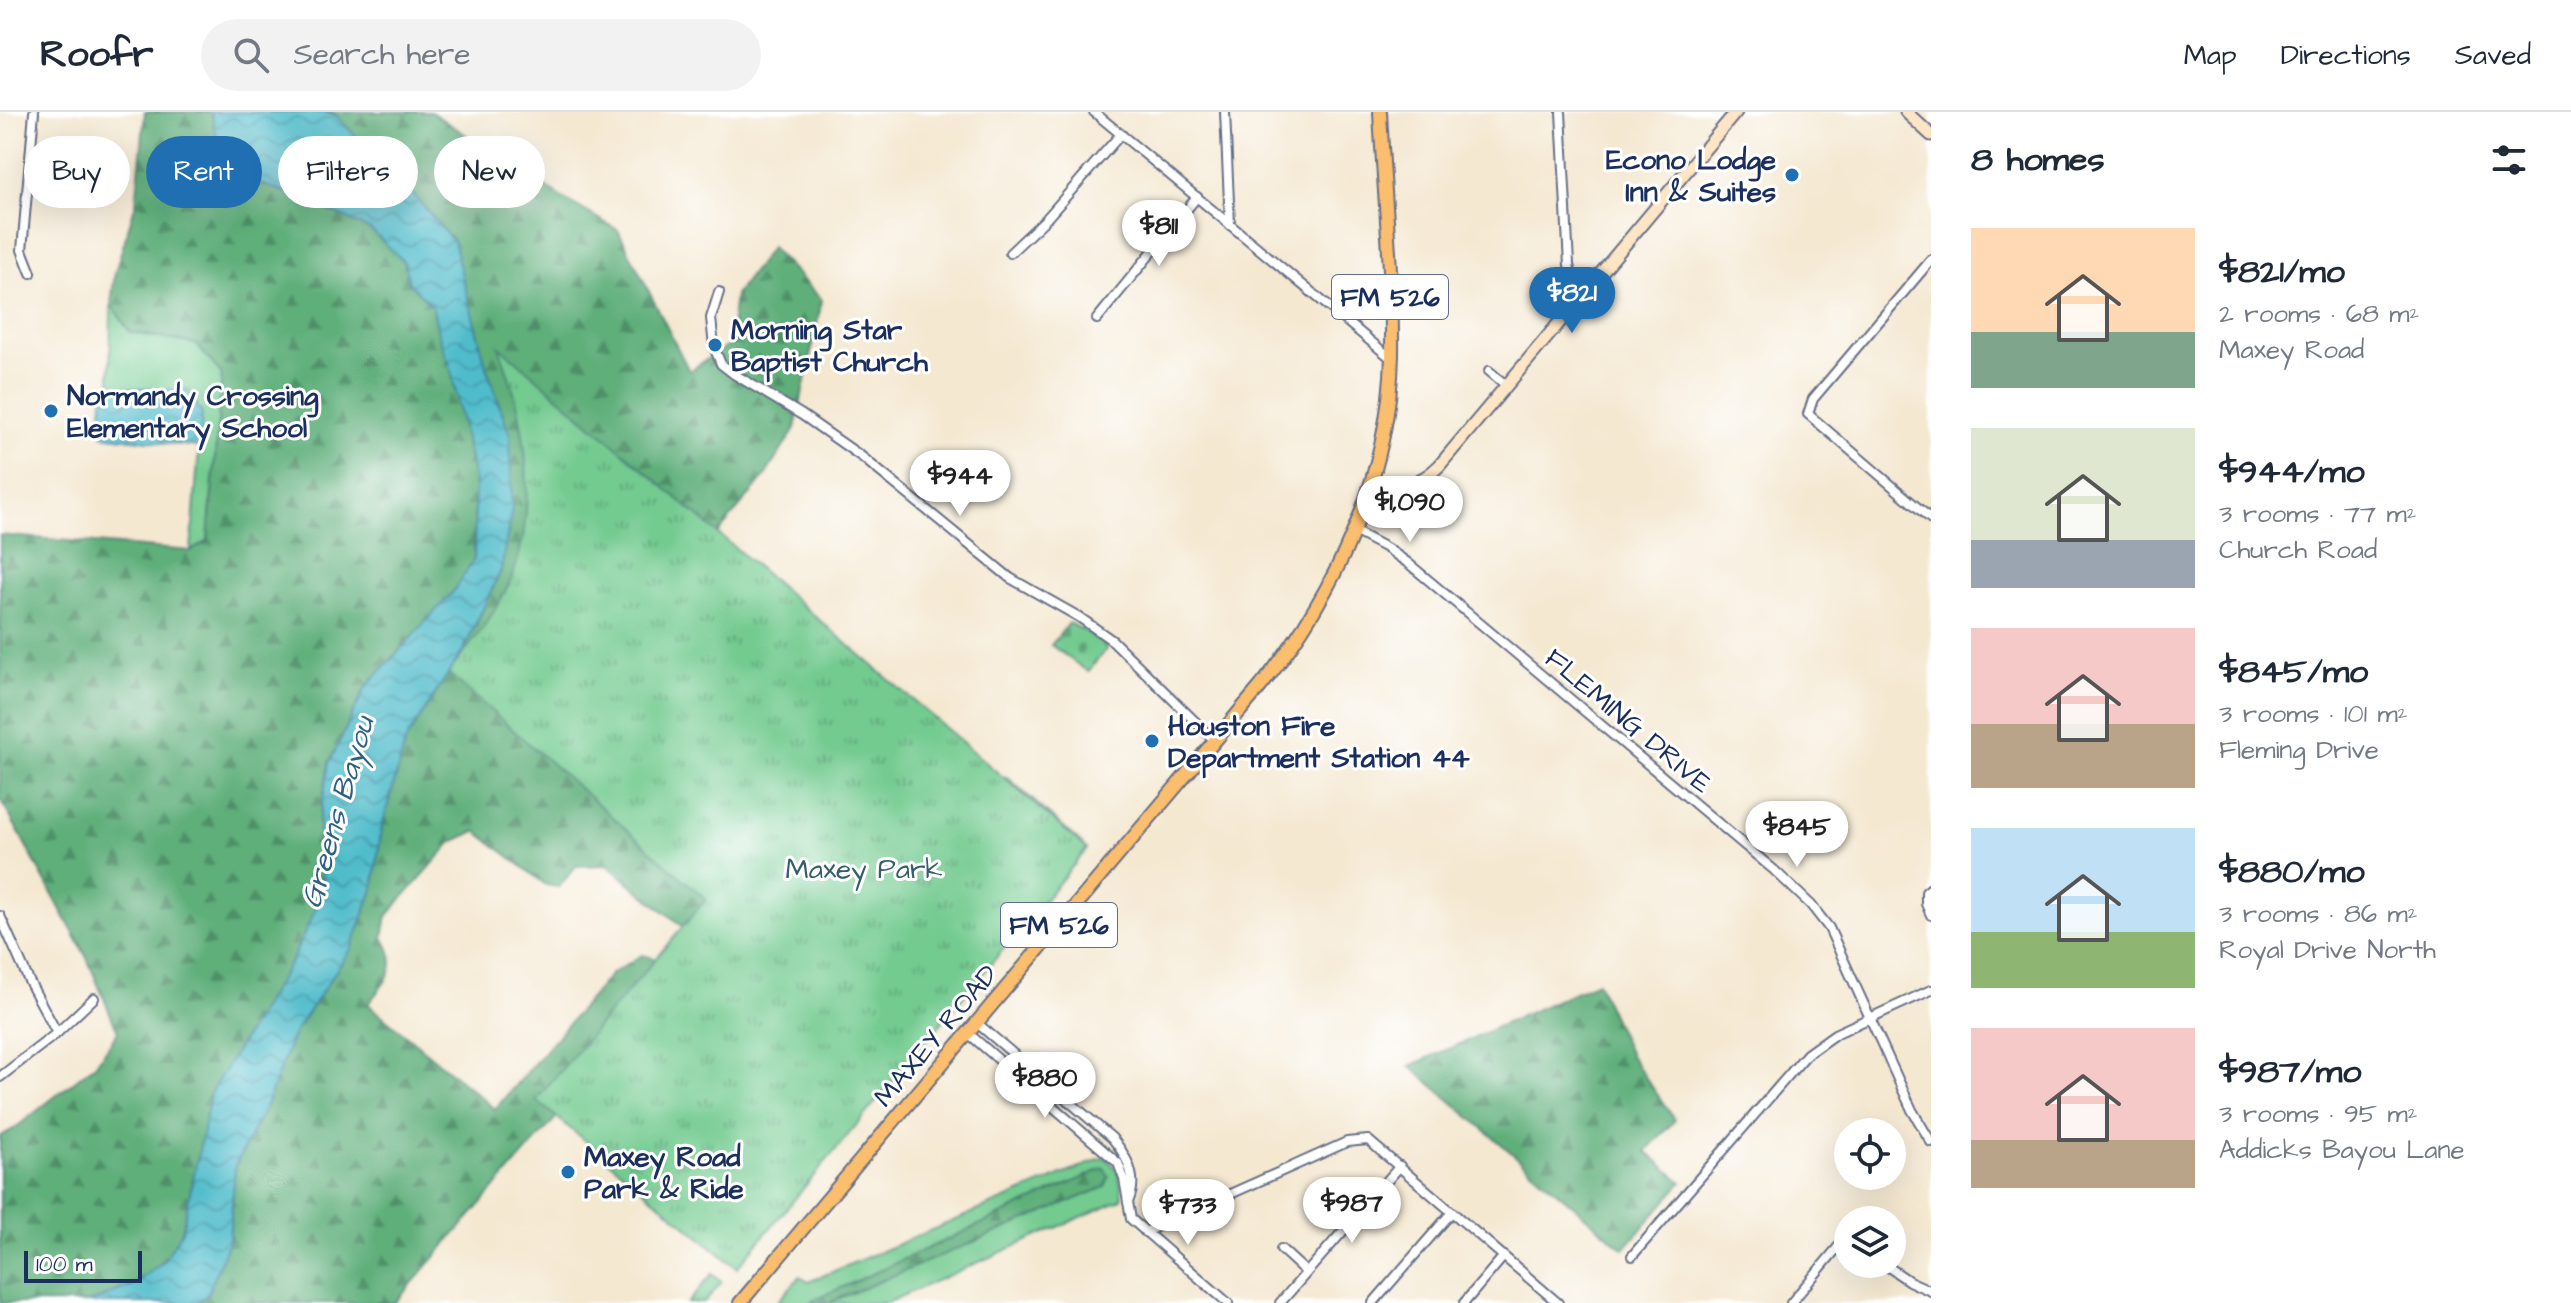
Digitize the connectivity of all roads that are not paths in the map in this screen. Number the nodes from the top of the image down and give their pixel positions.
1 (34, 112) edge
2 (1094, 112) edge
3 (1225, 112) edge
4 (1380, 112) edge
5 (1561, 112) edge
6 (1736, 112) edge
7 (1906, 112) edge
8 (1121, 134) junction
9 (1931, 135) edge
10 (1197, 197) junction
11 (1230, 225) junction
12 (1010, 253) dead end
13 (1931, 260) edge
14 (31, 273) dead end
15 (719, 292) dead end
16 (1581, 297) junction
17 (1097, 319) dead end
18 (1392, 359) junction
19 (1489, 371) dead end
20 (1507, 386) junction
21 (1370, 488) junction
22 (1931, 519) edge
23 (1354, 531) junction
24 (1215, 741) junction
25 (1931, 888) edge
26 (1931, 915) edge
27 (0, 916) edge
28 (1931, 990) edge
29 (94, 998) dead end
30 (1871, 1018) junction
31 (972, 1028) junction
32 (57, 1033) junction
33 (0, 1077) edge
34 (1048, 1084) junction
35 (1039, 1094) junction
36 (1931, 1142) edge
37 (1400, 1166) junction
38 (1128, 1203) junction
39 (1452, 1212) junction
40 (1145, 1232) junction
41 (1281, 1249) dead end
42 (1834, 1252) edge
43 (1632, 1256) dead end
44 (1503, 1257) junction
45 (1306, 1272) junction
46 (1905, 1278) edge
47 (1931, 1291) edge
48 (1556, 1302) edge
49 (740, 1303) edge
50 (1228, 1303) edge
51 (1280, 1303) edge
52 (1373, 1303) edge
53 (1464, 1303) edge
54 (1791, 1303) edge

1 - 14 street
2 - 8 street
3 - 11 street
4 - 18 main road, FM 526
5 - 16 street
6 - 16 street
7 - 9 street
8 - 10 street
8 - 12 street
10 - 11 street
10 - 17 street
11 - 18 street
13 - 22 street
15 - 24 street
16 - 20 street
18 - 21 main road, FM 526
19 - 20 street
20 - 21 street
21 - 23 main road, MAXEY ROAD / FM 526
23 - 24 main road, MAXEY ROAD / FM 526
23 - 30 street, FLEMING DRIVE
24 - 31 main road, MAXEY ROAD / FM 526
25 - 26 street
27 - 32 street
28 - 30 street
29 - 32 street
30 - 36 street, FLEMING DRIVE
30 - 43 street
31 - 34 street
31 - 35 street
31 - 49 main road, MAXEY ROAD / FM 526
32 - 33 street
34 - 35 street
34 - 38 street
35 - 38 street
37 - 39 street
37 - 40 street
37 - 45 street
38 - 40 street
39 - 44 street
39 - 52 street
40 - 50 street
41 - 45 street
42 - 54 street
44 - 48 street
44 - 53 street
45 - 51 street
46 - 47 street

